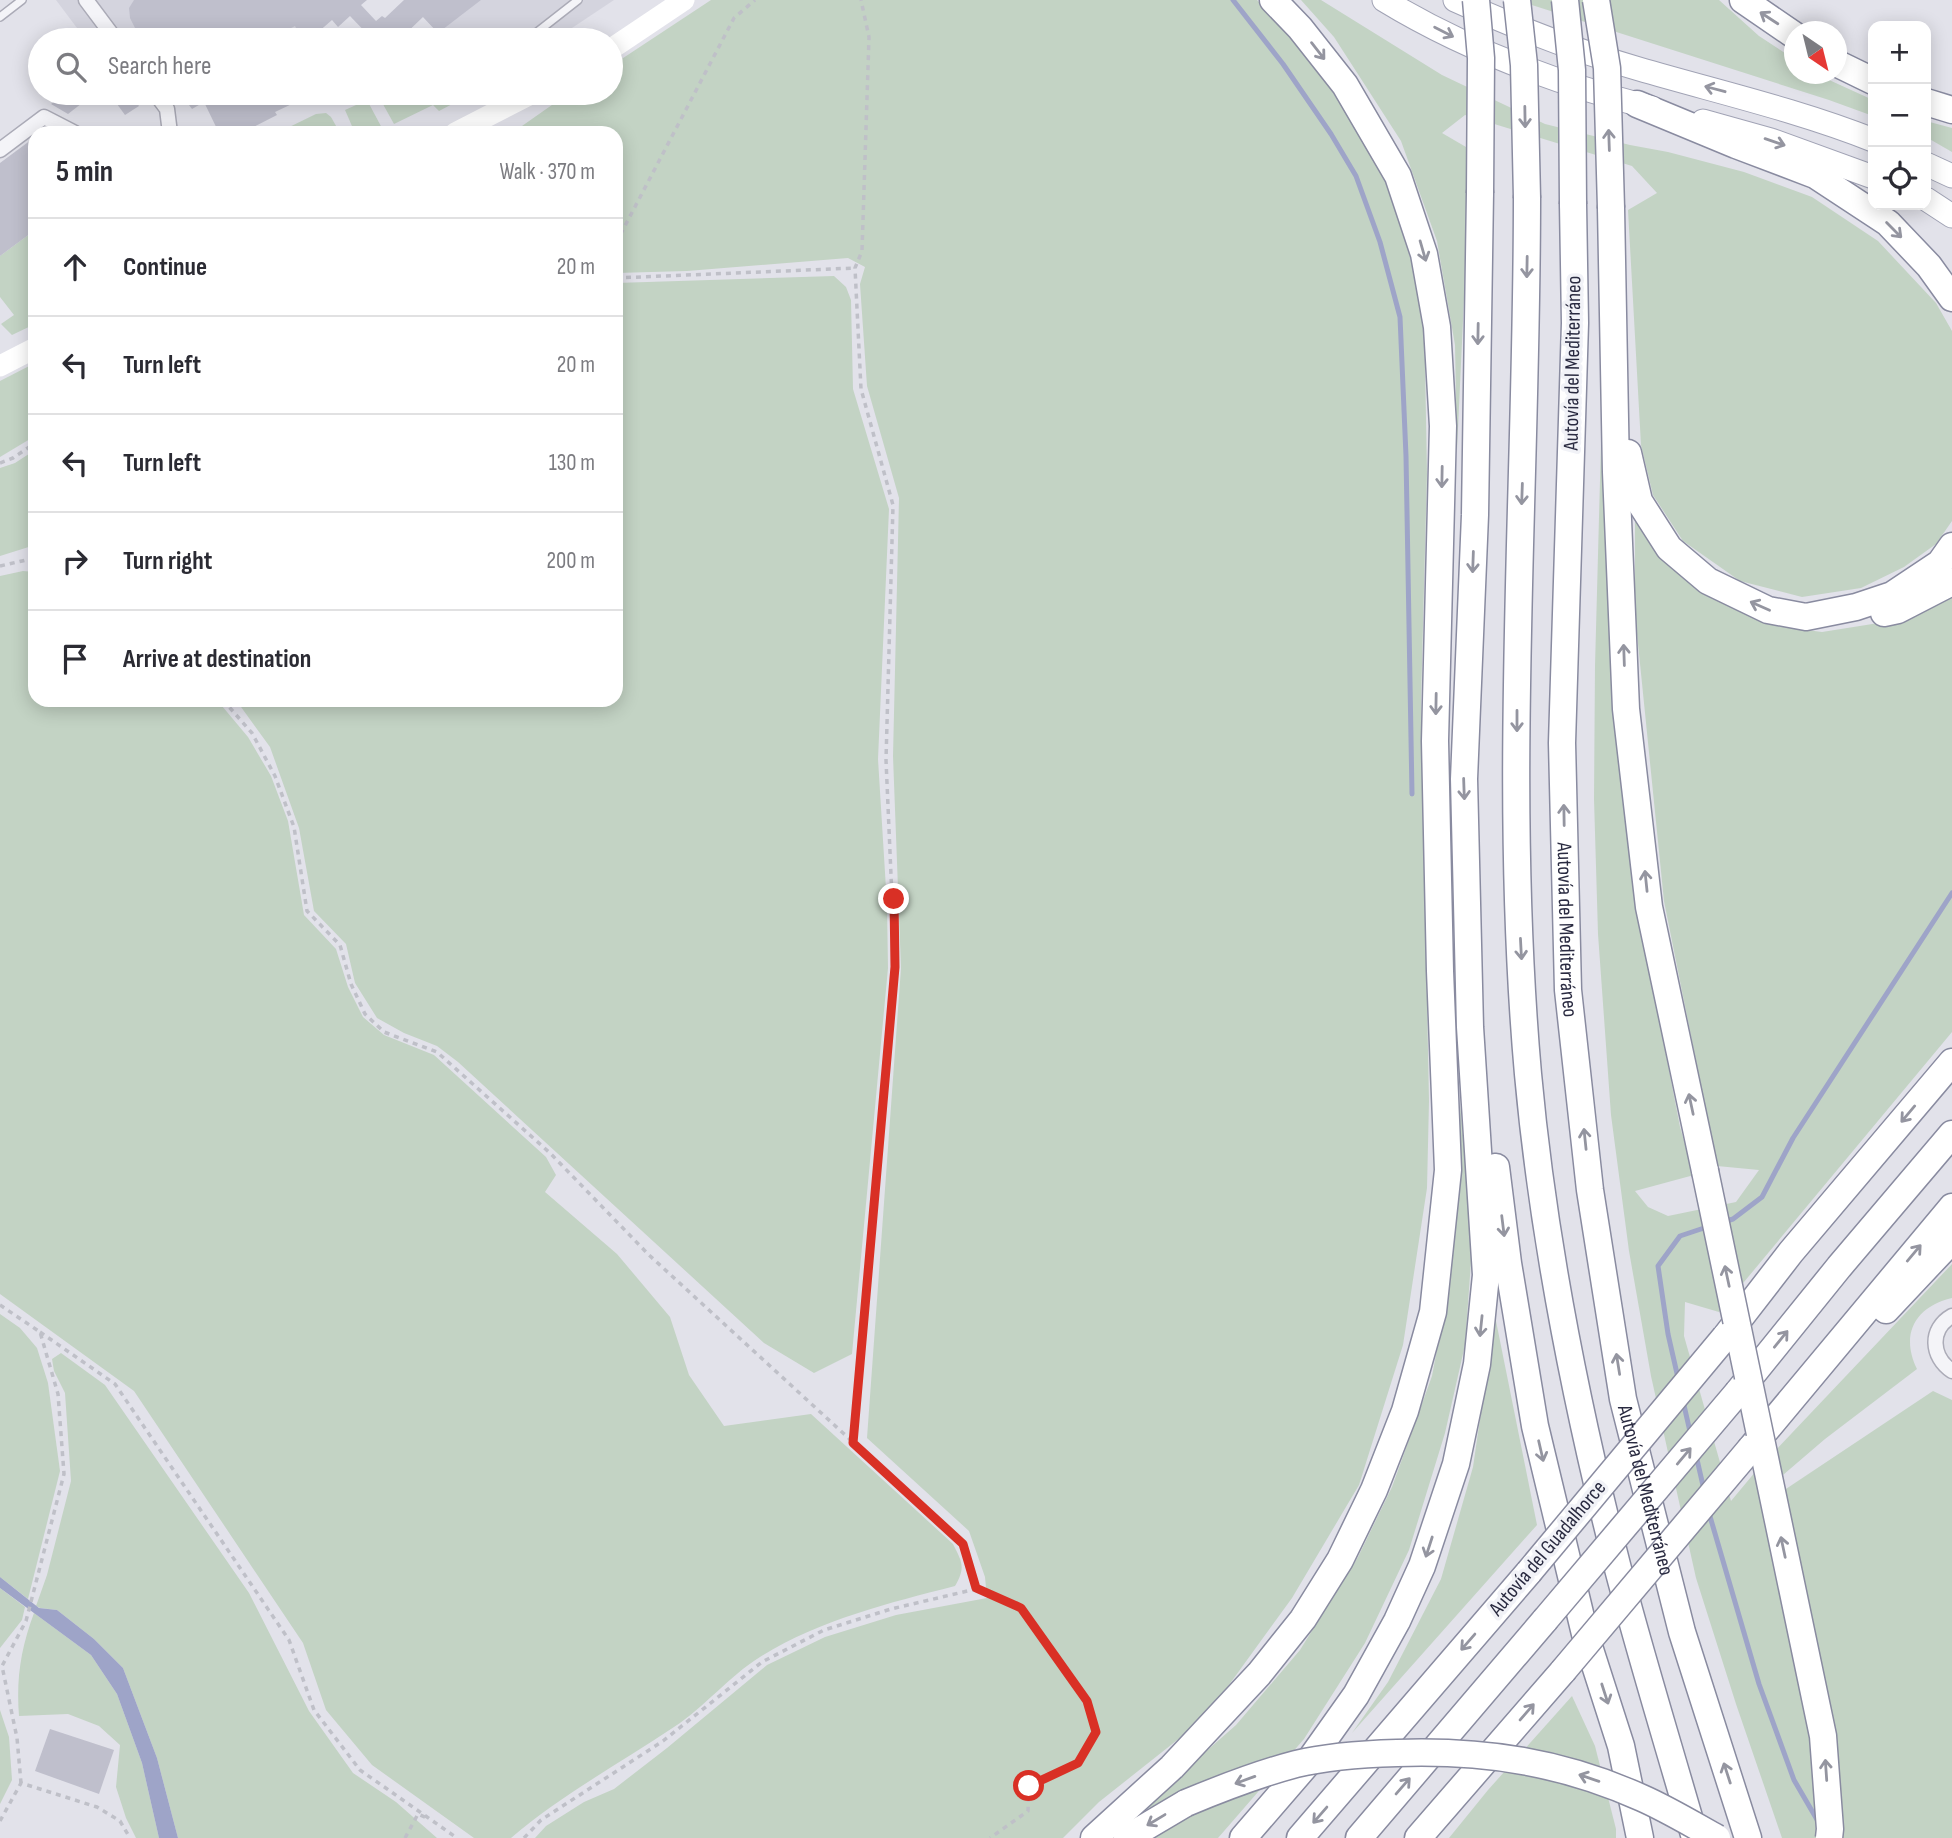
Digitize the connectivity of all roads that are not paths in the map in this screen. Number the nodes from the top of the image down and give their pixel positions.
1 (22, 0) edge
2 (87, 0) edge
3 (578, 0) edge
4 (684, 0) edge
5 (1273, 0) edge
6 (1384, 0) edge
7 (1455, 0) edge
8 (1476, 0) edge
9 (1517, 0) edge
10 (1565, 0) edge
11 (1596, 0) edge
12 (1744, 0) edge
13 (0, 17) edge
14 (107, 28) edge
15 (542, 28) edge
16 (1784, 28) edge
17 (623, 41) edge
18 (1847, 68) edge
19 (1868, 79) edge
20 (1637, 104) junction
21 (1931, 104) edge
22 (164, 105) edge
23 (510, 105) edge
24 (1952, 110) edge
25 (32, 126) edge
26 (61, 126) edge
27 (169, 126) edge
28 (469, 126) edge
29 (28, 129) edge
30 (1868, 138) edge
31 (0, 150) edge
32 (1931, 166) edge
33 (1868, 175) edge
34 (1952, 176) edge
35 (1931, 202) edge
36 (1952, 216) edge
37 (1612, 261) junction
38 (1952, 298) edge
39 (28, 352) edge
40 (0, 366) edge
41 (1952, 546) edge
42 (1952, 582) edge
43 (1806, 617) junction
44 (1469, 940) junction
45 (1952, 1062) edge
46 (1952, 1134) edge
47 (1952, 1207) edge
48 (1952, 1240) edge
49 (1952, 1315) edge
50 (1822, 1361) junction
51 (1952, 1371) edge
52 (1094, 1838) edge
53 (1127, 1838) edge
54 (1243, 1838) edge
55 (1300, 1838) edge
56 (1359, 1838) edge
57 (1418, 1838) edge
58 (1640, 1838) edge
59 (1695, 1838) edge
60 (1717, 1838) edge
61 (1748, 1838) edge
62 (1829, 1838) edge

1 - 13 lane
2 - 14 street
3 - 15 lane
4 - 17 main road
5 -> 52 highway
6 -> 20 main road
30 -> 7 main road
8 -> 44 highway, bridge
9 -> 59 highway, bridge
61 -> 10 highway, Autovía del Mediterráneo, bridge
37 -> 11 highway, bridge
16 -> 12 highway
18 - 19 highway
20 -> 33 main road
20 -> 38 highway
21 - 24 highway
22 - 27 street
23 - 28 main road
25 - 26 street
29 - 31 street
32 - 34 main road
35 - 36 main road
43 -> 37 highway
62 -> 37 highway, bridge
39 - 40 main road
41 - 43 highway
42 - 43 highway
44 -> 54 highway
44 -> 58 highway
45 -> 55 highway, Autovía del Guadalhorce, bridge
56 -> 46 highway, bridge
50 -> 47 highway
48 - 50 highway
49 - 51 street
57 -> 50 highway, bridge
60 -> 53 highway, bridge

